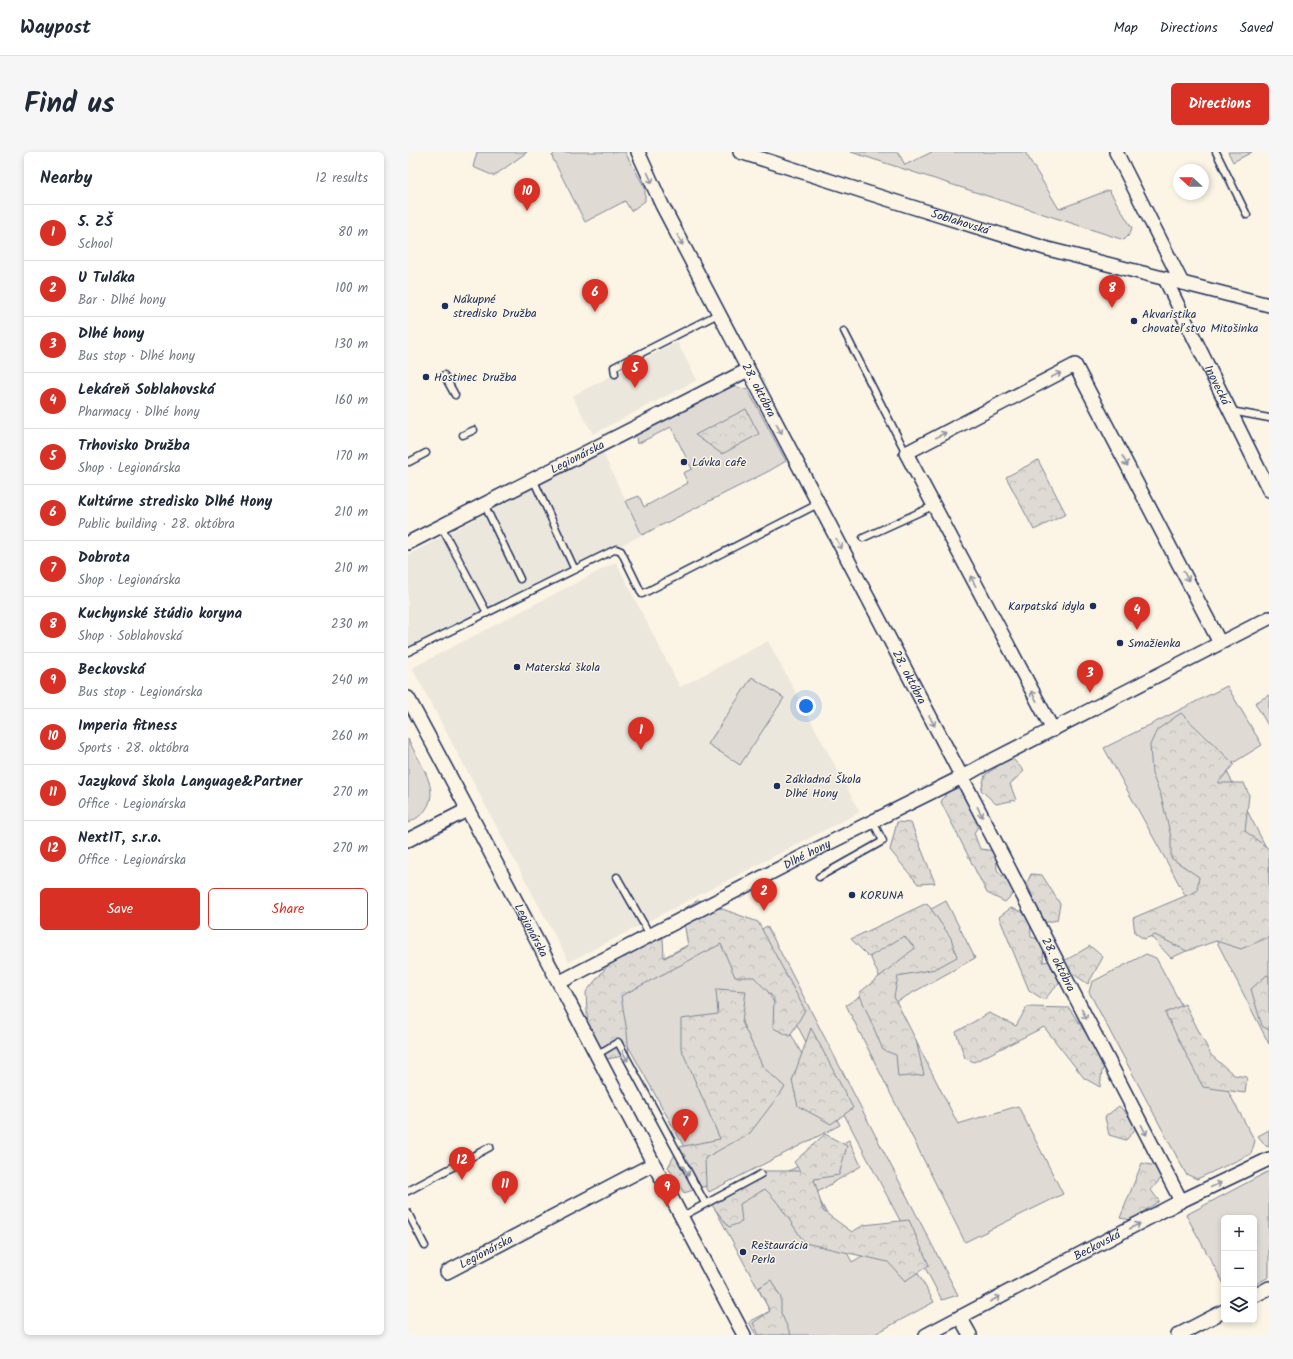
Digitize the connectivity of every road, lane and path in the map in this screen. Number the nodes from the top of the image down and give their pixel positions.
1 (638, 152) edge
2 (740, 152) edge
3 (1116, 152) edge
4 (1216, 152) edge
5 (1247, 215) dead end
6 (1165, 279) junction
7 (1182, 283) junction
8 (1269, 305) edge
9 (718, 314) junction
10 (844, 330) dead end
11 (748, 370) junction
12 (615, 374) dead end
13 (444, 375) dead end
14 (455, 395) dead end
15 (1229, 410) junction
16 (1269, 418) edge
17 (474, 430) dead end
18 (463, 435) dead end
19 (426, 453) dead end
20 (906, 453) junction
21 (408, 462) edge
22 (533, 479) junction
23 (1269, 490) edge
24 (484, 504) junction
25 (818, 504) junction
26 (933, 506) junction
27 (441, 526) junction
28 (863, 538) dead end
29 (408, 543) edge
30 (575, 570) junction
31 (520, 579) dead end
32 (487, 613) junction
33 (1269, 618) edge
34 (1220, 643) junction
35 (408, 652) edge
36 (408, 698) edge
37 (1053, 730) junction
38 (962, 777) junction
39 (467, 810) junction
40 (873, 822) junction
41 (408, 840) edge
42 (617, 876) dead end
43 (819, 877) dead end
44 (650, 935) junction
45 (560, 982) junction
46 (598, 1054) junction
47 (490, 1147) dead end
48 (1269, 1160) edge
49 (653, 1164) junction
50 (761, 1174) dead end
51 (408, 1191) edge
52 (1181, 1201) junction
53 (705, 1204) junction
54 (408, 1213) edge
55 (681, 1217) junction
56 (425, 1246) dead end
57 (447, 1272) dead end
58 (1269, 1288) edge
59 (1257, 1294) edge
60 (1221, 1313) edge
61 (960, 1317) junction
62 (744, 1335) edge
63 (926, 1335) edge
64 (970, 1335) edge
65 (1178, 1335) edge

1 -> 9 street, 28. októbra
2 - 6 street, Soblahovská
3 - 7 street
4 - 5 lane
6 - 7 street, Soblahovská
6 - 15 street, Inovecká
7 - 8 street, Soblahovská
9 - 11 street, 28. októbra
9 - 12 lane
10 - 20 lane
11 - 22 street, Legionárska
11 -> 25 street, 28. októbra
13 - 14 lane
15 - 16 lane
15 - 23 street, Inovecká
17 - 18 lane
19 - 21 lane
20 - 26 street
20 -> 34 street
22 - 24 street, Legionárska
22 - 30 lane
24 - 27 street, Legionárska
24 - 31 lane
25 - 30 lane
25 -> 38 street, 28. októbra
26 - 28 lane
37 -> 26 street
27 - 29 street, Legionárska
27 - 32 lane
30 - 32 lane
32 - 35 lane
33 - 34 street, Dlhé hony
34 - 37 street, Dlhé hony
36 - 39 street, Legionárska
37 - 38 street, Dlhé hony
38 - 40 street, Dlhé hony
38 -> 52 street, 28. októbra
39 - 41 street
39 - 45 street, Legionárska
40 - 43 lane
40 - 44 street, Dlhé hony
42 - 44 lane
44 - 45 street, Dlhé hony
45 - 46 street, Legionárska
46 - 49 street, Legionárska
46 -> 53 lane
47 - 51 lane
52 -> 48 street, Beckovská
49 - 55 street, Legionárska
49 - 57 street, Legionárska
50 - 53 lane
61 -> 52 street, Beckovská
53 - 55 lane
54 - 56 lane
55 - 62 street, Legionárska
58 - 59 street
60 - 65 street
61 - 63 street, Beckovská
61 - 64 street

